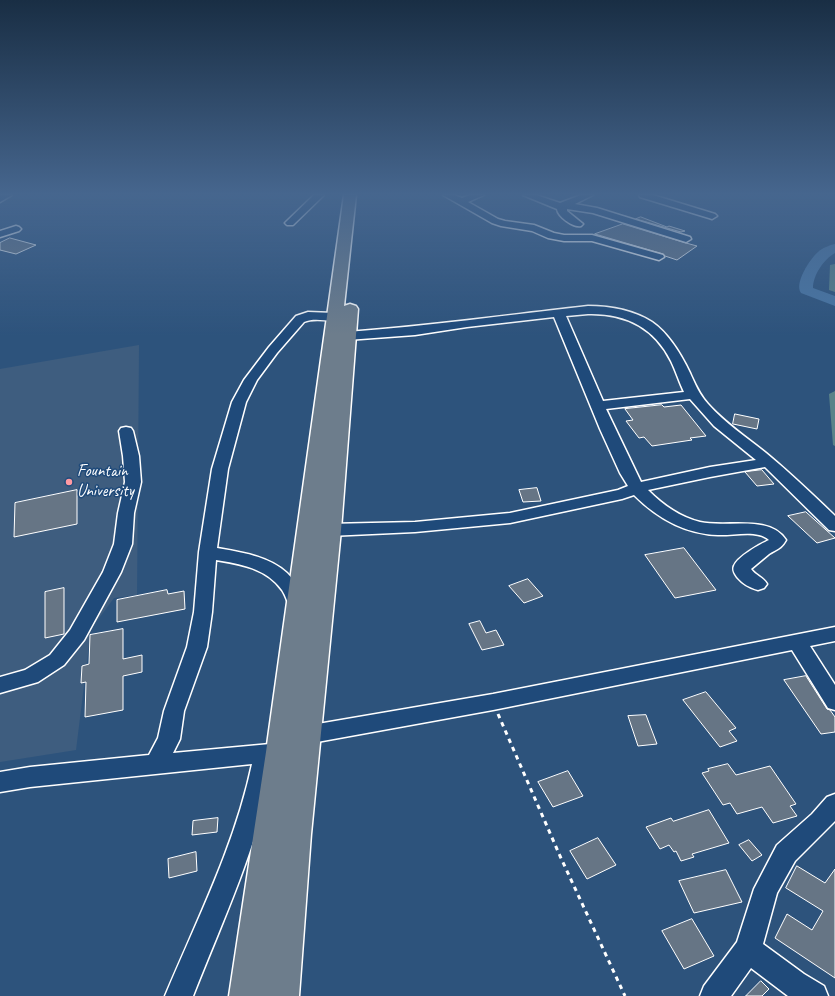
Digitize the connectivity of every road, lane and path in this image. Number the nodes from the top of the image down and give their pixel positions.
1 (347, 241) edge
2 (354, 241) edge
3 (604, 241) edge
4 (659, 257) dead end
5 (562, 320) junction
6 (341, 326) junction
7 (693, 395) junction
8 (598, 406) junction
9 (126, 431) dead end
10 (768, 462) junction
11 (637, 488) junction
12 (835, 526) edge
13 (329, 530) junction
14 (208, 552) junction
15 (758, 584) dead end
16 (298, 605) junction
17 (835, 634) edge
18 (797, 642) junction
19 (0, 685) edge
20 (493, 702) junction
21 (835, 702) edge
22 (284, 746) junction
23 (156, 764) junction
24 (0, 782) edge
25 (835, 804) edge
26 (748, 949) junction
27 (179, 996) edge
28 (248, 996) edge
29 (280, 996) edge
30 (625, 996) edge
31 (714, 996) edge
32 (814, 996) edge

1 - 6 highway
2 - 6 highway
3 - 4 street
5 - 6 street
5 - 7 street
5 - 8 street
6 - 13 highway
6 - 14 street
6 - 16 highway
7 - 8 street
7 - 10 street
8 - 11 street
9 - 19 street
10 - 11 street
10 - 12 street
11 - 13 street
11 - 15 street
13 - 22 highway
14 - 16 street
14 - 23 street
16 - 22 highway
17 - 18 street
18 - 20 street
18 - 21 street
20 - 22 street
20 - 30 path
22 - 23 street
22 - 27 street
22 - 28 highway
22 - 29 highway
23 - 24 street
25 - 26 street
26 - 31 street
26 - 32 street

